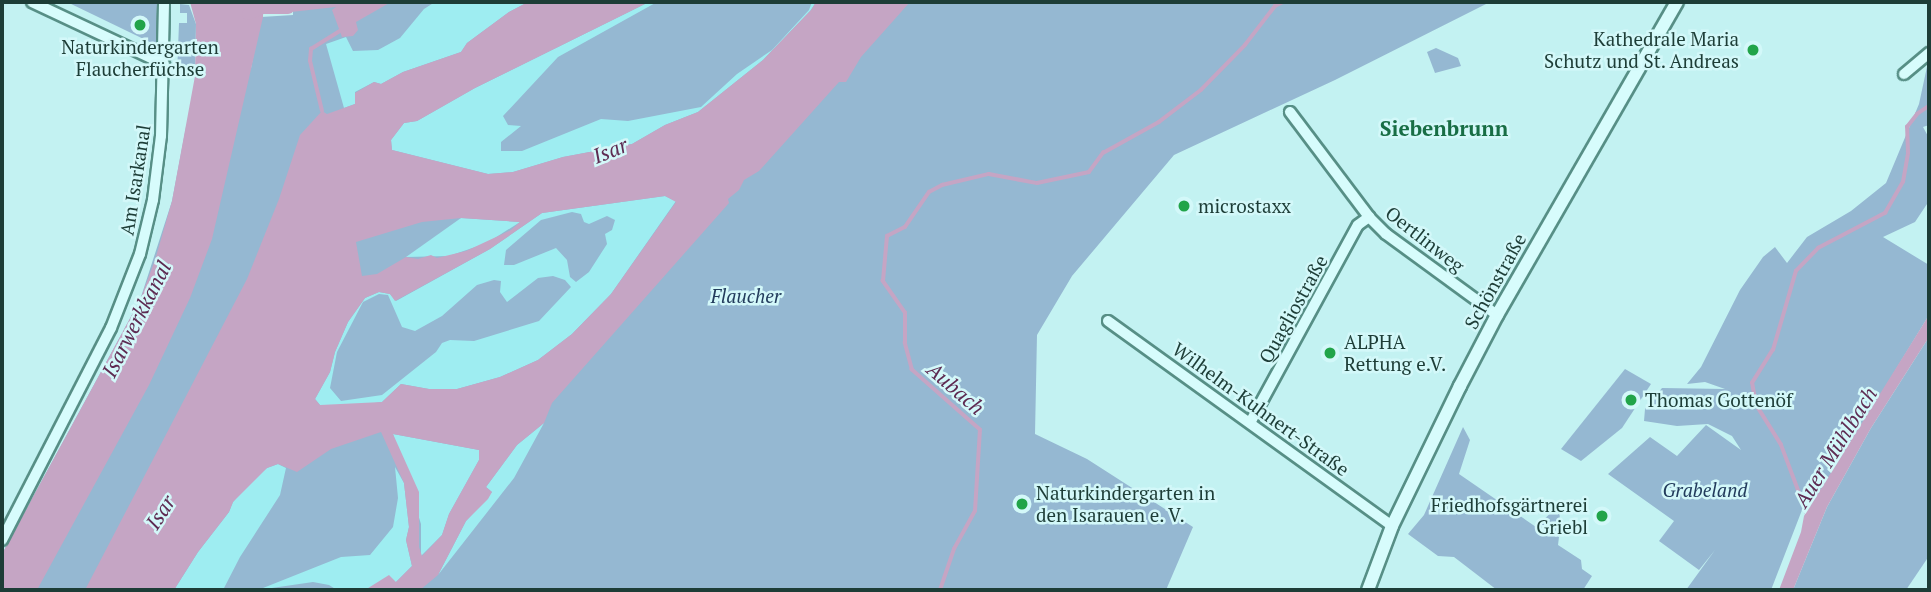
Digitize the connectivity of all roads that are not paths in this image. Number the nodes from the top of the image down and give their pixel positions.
1 (32, 2) edge
2 (163, 2) edge
3 (1677, 2) edge
4 (1929, 53) edge
5 (164, 64) junction
6 (1904, 74) dead end
7 (1290, 112) dead end
8 (1369, 217) junction
9 (1497, 315) junction
10 (1108, 321) dead end
11 (1251, 421) junction
12 (1392, 526) junction
13 (2, 540) edge
14 (1368, 590) edge

1 - 5 street
2 - 5 street, Am Isarkanal
3 - 9 street, Schönstraße
4 - 6 street
5 - 13 street, Am Isarkanal
7 - 8 street, Oertlinweg
8 - 9 street, Oertlinweg
8 - 11 street, Quagliostraße
9 - 12 street, Schönstraße
10 - 11 street, Wilhelm-Kuhnert-Straße
11 - 12 street, Wilhelm-Kuhnert-Straße
12 - 14 street, Schönstraße

